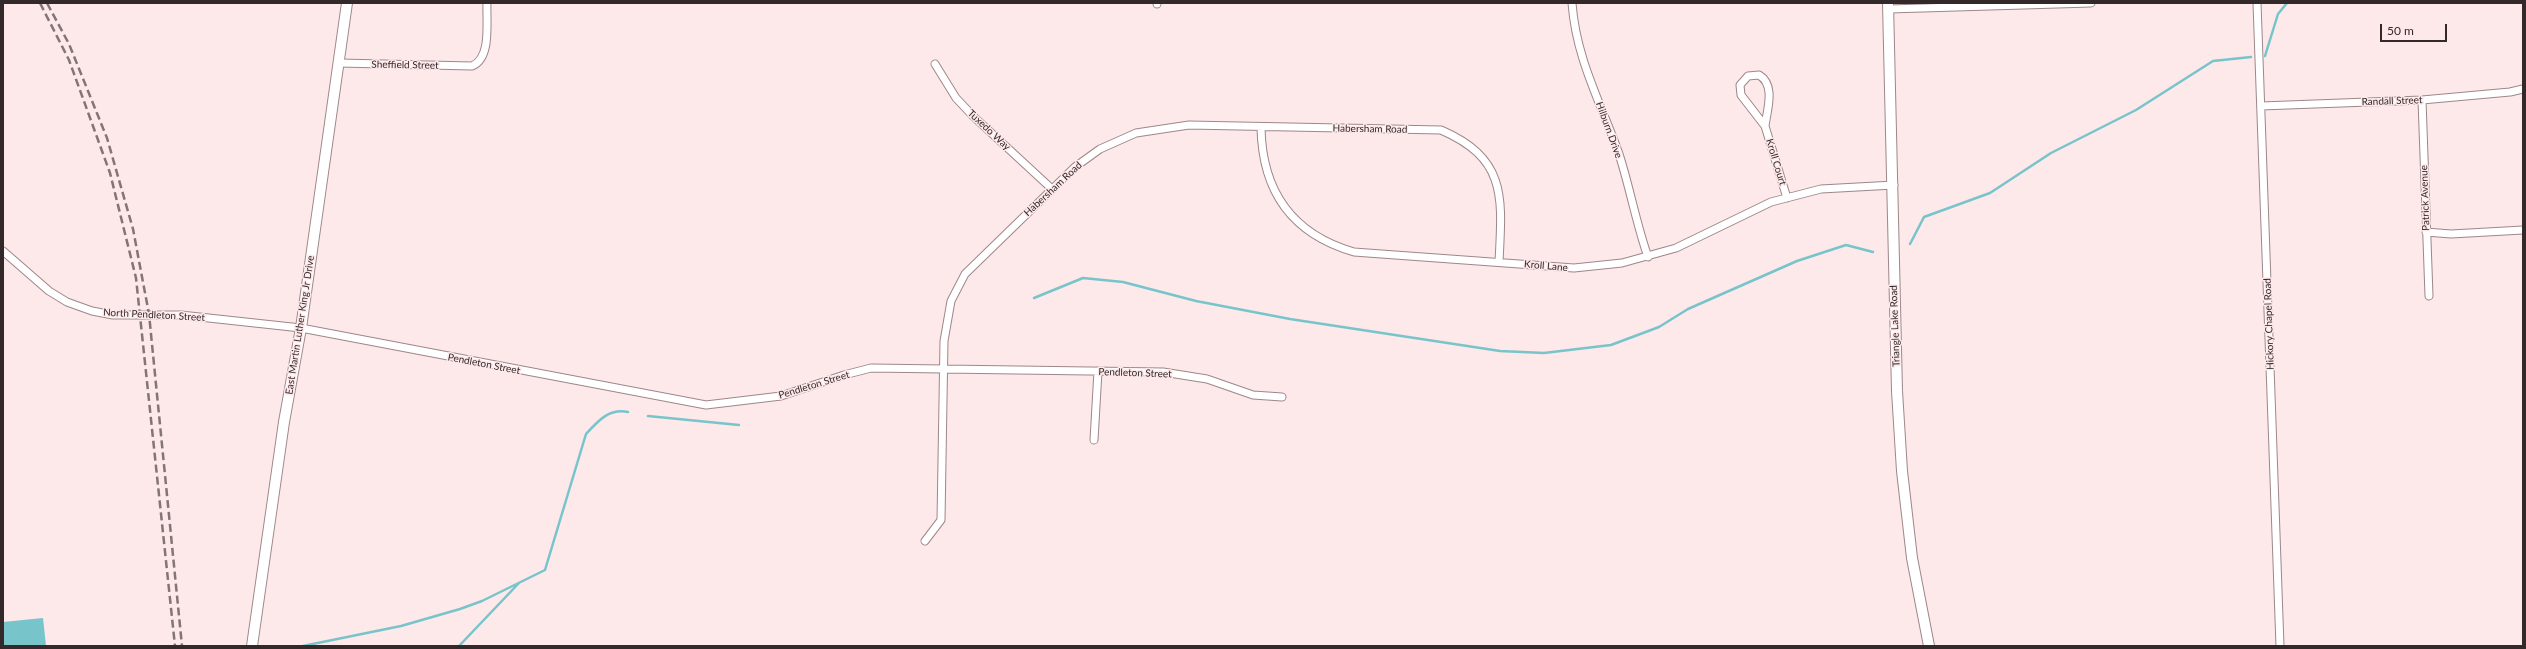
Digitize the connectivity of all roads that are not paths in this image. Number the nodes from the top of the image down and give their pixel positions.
1 (347, 3) edge
2 (486, 3) edge
3 (1572, 3) edge
4 (2091, 3) edge
5 (2257, 3) edge
6 (1888, 6) edge
7 (339, 62) junction
8 (936, 64) dead end
9 (2523, 89) edge
10 (2422, 100) junction
11 (2261, 106) junction
12 (1765, 126) junction
13 (1261, 127) junction
14 (1894, 185) junction
15 (1052, 189) junction
16 (1788, 198) junction
17 (2523, 230) edge
18 (2426, 232) junction
19 (3, 251) edge
20 (1648, 256) junction
21 (1499, 262) junction
22 (2429, 296) dead end
23 (301, 328) junction
24 (943, 368) junction
25 (1098, 371) junction
26 (1282, 397) dead end
27 (1094, 440) dead end
28 (925, 542) dead end
29 (252, 646) edge
30 (1929, 646) edge
31 (2280, 646) edge

1 - 7 main road, East Martin Luther King Jr Drive
2 - 7 street, Sheffield Street
3 - 20 street, Hilburn Drive
4 - 6 street
5 - 11 street, Hickory Chapel Road
6 - 14 main road, Triangle Lake Road
7 - 23 main road, East Martin Luther King Jr Drive
8 - 15 street, Tuxedo Way
9 - 10 street, Randall Street
10 - 11 street, Randall Street
10 - 18 street, Patrick Avenue
11 - 31 street, Hickory Chapel Road
12 - 12 street, Kroll Court
12 - 16 street, Kroll Court
13 - 15 street, Habersham Road
13 - 21 street, Kroll Lane
13 - 21 street, Habersham Road
14 - 16 street, Kroll Lane
14 - 30 main road, Triangle Lake Road
15 - 24 street, Habersham Road
16 - 20 street, Kroll Lane
17 - 18 street
18 - 22 street, Patrick Avenue
19 - 23 street, North Pendleton Street
20 - 21 street, Kroll Lane
23 - 24 street, Pendleton Street
23 - 29 main road, East Martin Luther King Jr Drive
24 - 25 street, Pendleton Street
24 - 28 street, Habersham Road
25 - 26 street, Pendleton Street
25 - 27 street

